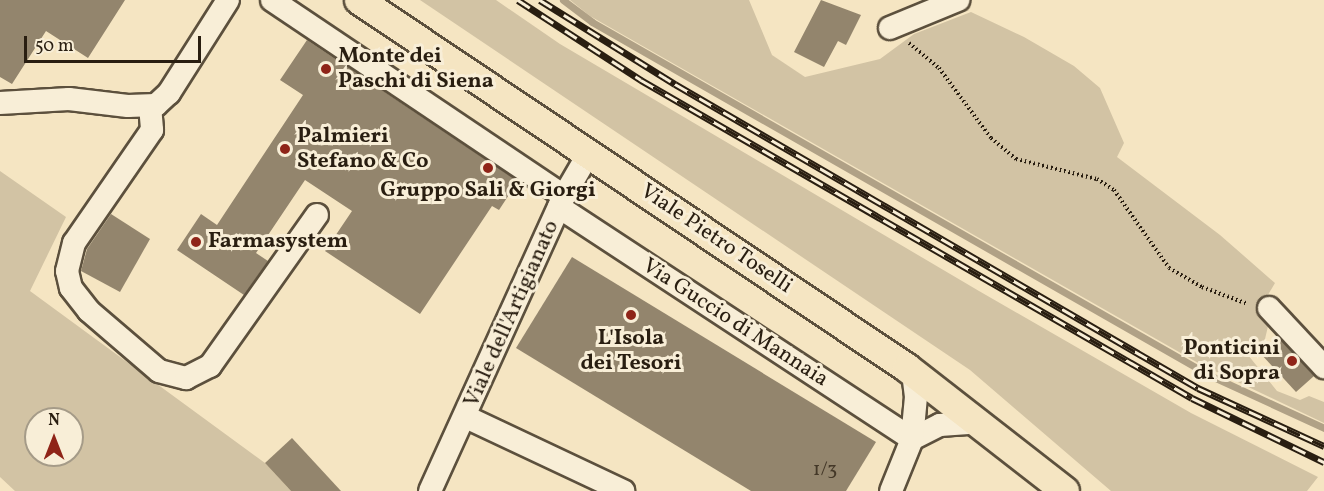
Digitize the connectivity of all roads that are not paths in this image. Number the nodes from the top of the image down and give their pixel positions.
1 (228, 0) edge
2 (272, 0) edge
3 (359, 0) edge
4 (958, 0) edge
5 (890, 28) road end
6 (0, 103) edge
7 (150, 106) junction
8 (589, 153) junction
9 (562, 202) junction
10 (317, 215) dead end
11 (1269, 308) road end
12 (1324, 367) edge
13 (913, 372) junction
14 (466, 417) junction
15 (979, 422) junction
16 (912, 439) junction
17 (430, 491) edge
18 (623, 491) edge
19 (891, 491) edge
20 (1065, 491) edge

1 - 7 lane
2 - 9 lane, Via Guccio di Mannaia
3 - 8 main road, Viale Pietro Toselli
4 - 5 lane
6 - 7 lane
7 - 10 lane
8 - 9 lane, Viale dell'Artigianato
8 - 13 main road, Viale Pietro Toselli
9 - 14 lane, Viale dell'Artigianato
9 - 16 lane, Via Guccio di Mannaia
11 - 12 lane
13 - 15 main road, Viale Pietro Toselli
13 - 16 lane
14 - 17 lane
14 - 18 lane, Viale dell'Artigianato
15 - 16 lane
15 - 20 main road, Viale Pietro Toselli
16 - 19 lane

